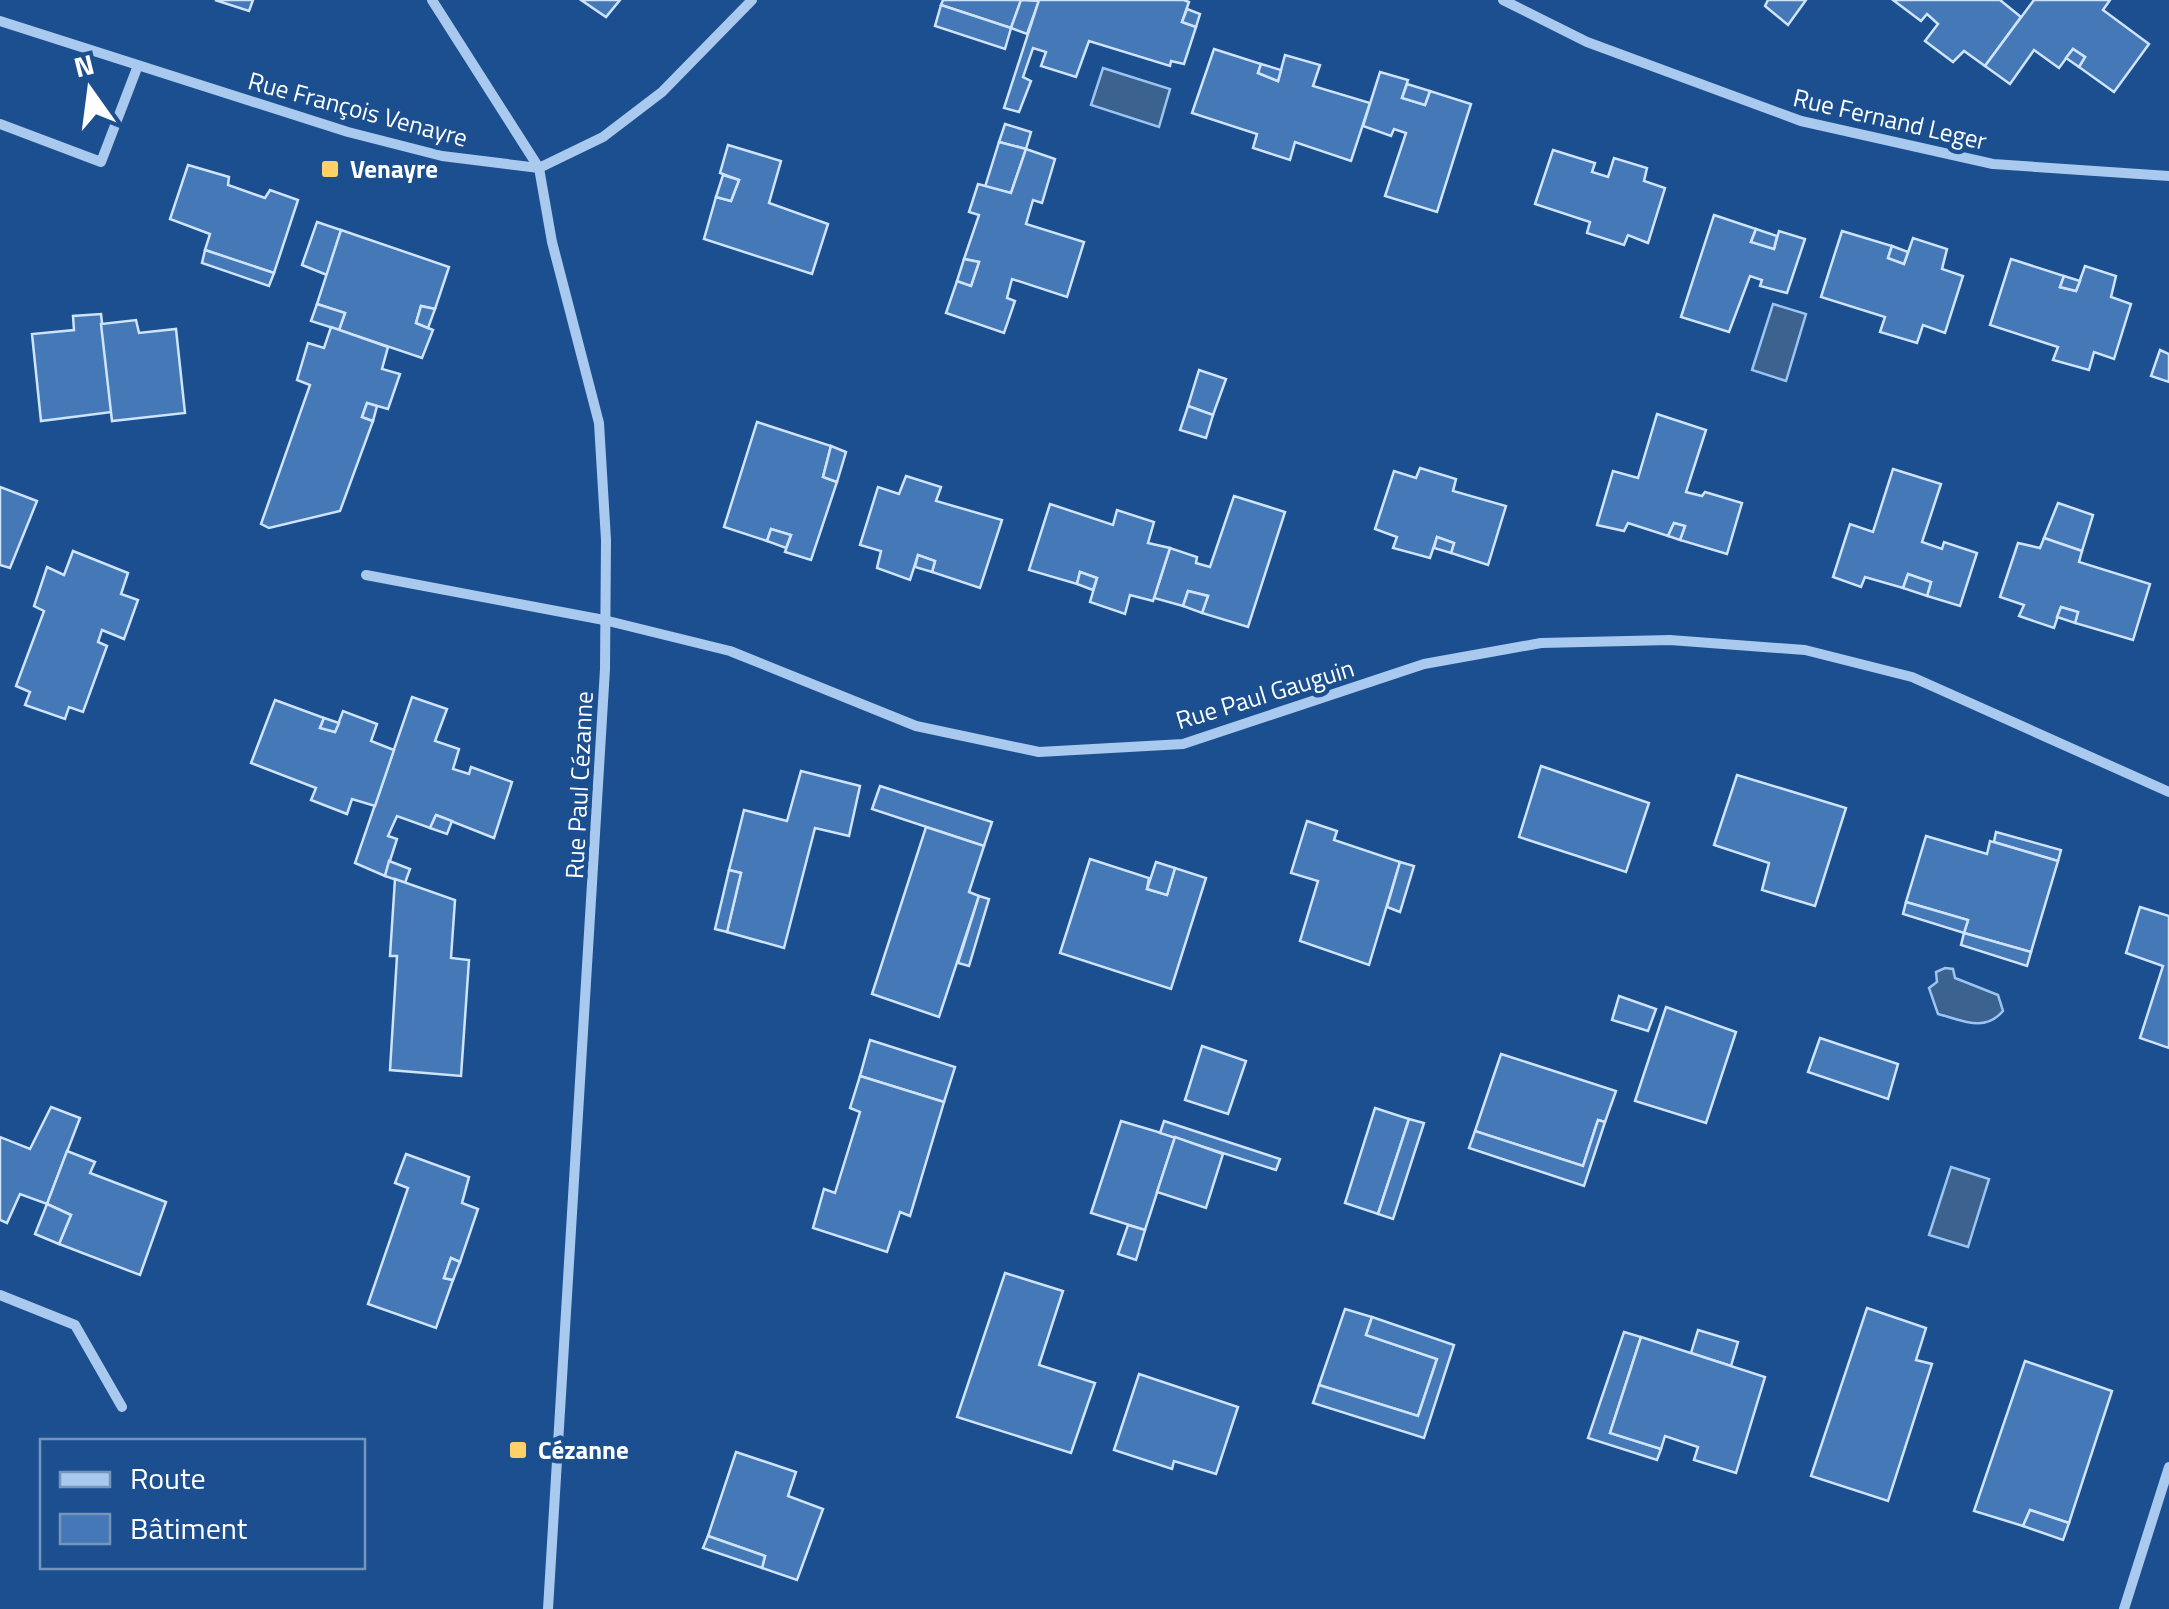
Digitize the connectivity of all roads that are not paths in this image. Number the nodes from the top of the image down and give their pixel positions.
1 (432, 0) edge
2 (752, 0) edge
3 (1504, 0) edge
4 (0, 21) edge
5 (137, 68) junction
6 (0, 124) edge
7 (539, 168) junction
8 (2169, 176) edge
9 (366, 576) dead end
10 (604, 620) junction
11 (2169, 792) edge
12 (0, 1296) edge
13 (122, 1407) dead end
14 (2169, 1467) edge
15 (548, 1609) edge
16 (2124, 1609) edge

1 - 7 street, Rue Paul Cézanne
2 - 7 street
3 - 8 street, Rue Fernand Leger
4 - 5 street, Rue François Venayre
5 - 6 street
5 - 7 street, Rue François Venayre
7 - 10 street, Rue Paul Cézanne
9 - 10 street, Rue Paul Gauguin
10 - 11 street, Rue Paul Gauguin
10 - 15 street, Rue Paul Cézanne
12 - 13 street
14 - 16 street

